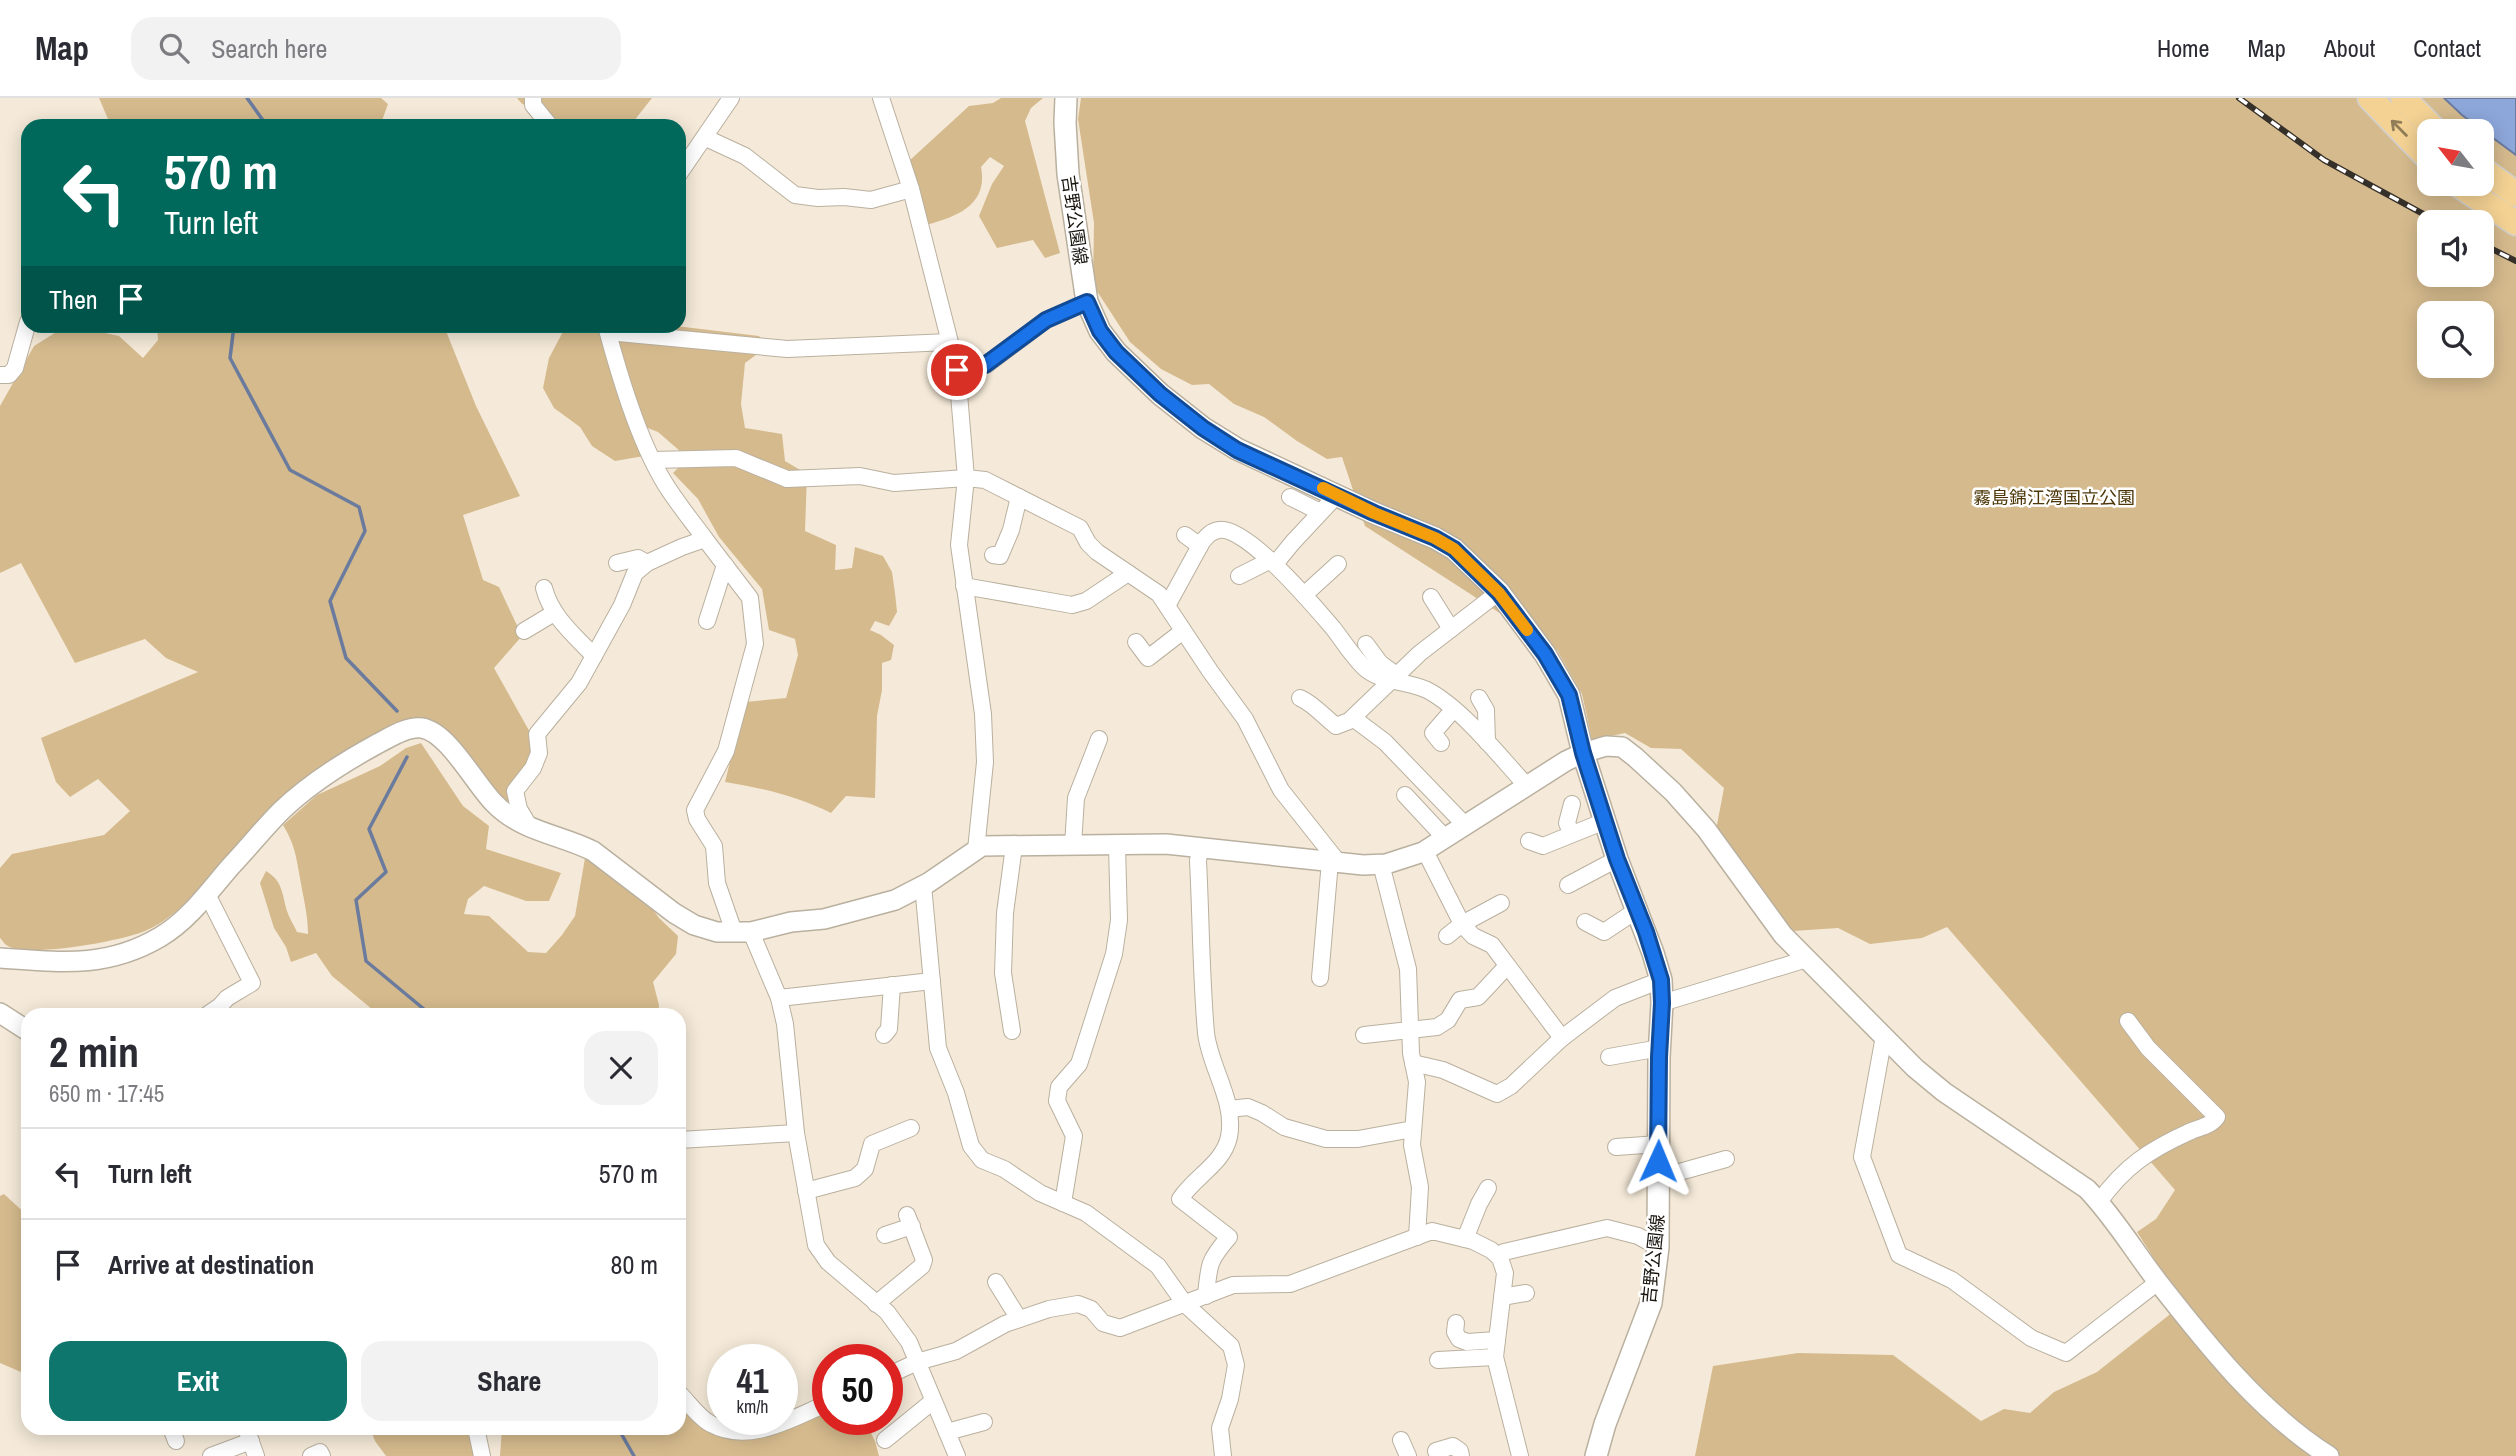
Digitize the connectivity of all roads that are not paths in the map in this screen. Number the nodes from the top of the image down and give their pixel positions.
1 (533, 98) edge
2 (731, 98) edge
3 (881, 98) edge
4 (1066, 98) edge
5 (2370, 98) edge
6 (2403, 98) edge
7 (544, 119) edge
8 (2424, 119) edge
9 (706, 138) junction
10 (2417, 147) edge
11 (686, 165) edge
12 (2494, 178) edge
13 (911, 189) junction
14 (2516, 194) edge
15 (2475, 196) edge
16 (2516, 223) edge
17 (1087, 302) junction
18 (25, 333) edge
19 (608, 333) edge
20 (643, 333) edge
21 (949, 342) junction
22 (957, 370) junction
23 (0, 375) edge
24 (653, 460) junction
25 (966, 478) junction
26 (1337, 495) junction
27 (1019, 497) junction
28 (1290, 497) dead end
29 (1320, 512) junction
30 (705, 539) junction
31 (993, 555) dead end
32 (1273, 562) junction
33 (617, 563) dead end
34 (647, 563) junction
35 (1338, 564) dead end
36 (725, 565) junction
37 (1128, 573) junction
38 (1239, 576) dead end
39 (964, 586) junction
40 (544, 588) dead end
41 (1499, 593) junction
42 (1304, 596) junction
43 (1431, 597) dead end
44 (1167, 606) junction
45 (554, 613) junction
46 (707, 621) dead end
47 (1451, 629) junction
48 (524, 631) dead end
49 (1183, 631) junction
50 (1136, 642) dead end
51 (1366, 645) dead end
52 (594, 656) junction
53 (1392, 678) junction
54 (1300, 698) dead end
55 (1479, 698) dead end
56 (1452, 710) junction
57 (1353, 718) junction
58 (1100, 739) dead end
59 (1487, 742) junction
60 (1441, 743) dead end
61 (1583, 753) junction
62 (1527, 786) junction
63 (1405, 795) dead end
64 (1572, 804) dead end
65 (1605, 821) junction
66 (1466, 826) junction
67 (531, 829) junction
68 (1571, 833) junction
69 (1445, 838) junction
70 (1073, 845) junction
71 (1014, 846) junction
72 (1117, 846) junction
73 (1200, 847) junction
74 (1535, 848) dead end
75 (976, 850) junction
76 (1425, 850) junction
77 (1617, 859) junction
78 (1334, 861) junction
79 (1381, 864) junction
80 (1568, 885) dead end
81 (923, 886) junction
82 (207, 894) junction
83 (1501, 903) dead end
84 (1637, 910) junction
85 (1585, 922) dead end
86 (1462, 924) junction
87 (742, 932) junction
88 (1447, 936) dead end
89 (0, 958) edge
90 (1807, 959) junction
91 (1507, 966) junction
92 (1321, 978) dead end
93 (1661, 980) junction
94 (932, 981) junction
95 (892, 985) junction
96 (779, 998) junction
97 (1662, 1003) junction
98 (217, 1008) edge
99 (0, 1013) edge
100 (2128, 1021) dead end
101 (21, 1026) edge
102 (1409, 1030) junction
103 (1012, 1031) dead end
104 (884, 1035) dead end
105 (1364, 1035) dead end
106 (1884, 1037) junction
107 (1562, 1038) junction
108 (1660, 1048) junction
109 (1609, 1057) dead end
110 (1413, 1063) junction
111 (1229, 1109) junction
112 (911, 1128) dead end
113 (1413, 1129) junction
114 (796, 1133) junction
115 (686, 1140) edge
116 (1659, 1144) junction
117 (1616, 1147) dead end
118 (1726, 1159) dead end
119 (1658, 1178) junction
120 (1488, 1188) dead end
121 (806, 1191) junction
122 (2099, 1202) junction
123 (1063, 1203) junction
124 (885, 1236) dead end
125 (1417, 1237) junction
126 (1465, 1239) junction
127 (1658, 1247) junction
128 (1498, 1256) junction
129 (996, 1282) dead end
130 (2158, 1282) junction
131 (1526, 1293) dead end
132 (1206, 1296) junction
133 (1502, 1297) junction
134 (876, 1304) junction
135 (1185, 1304) junction
136 (1019, 1319) junction
137 (1456, 1323) dead end
138 (1497, 1340) junction
139 (1495, 1357) junction
140 (1438, 1360) dead end
141 (917, 1362) junction
142 (903, 1369) edge
143 (686, 1401) edge
144 (933, 1401) junction
145 (812, 1410) edge
146 (985, 1422) dead end
147 (947, 1432) junction
148 (478, 1435) edge
149 (885, 1440) dead end
150 (1401, 1440) dead end
151 (251, 1442) edge
152 (1436, 1451) dead end
153 (211, 1456) edge
154 (311, 1456) edge
155 (322, 1456) edge
156 (482, 1456) edge
157 (957, 1456) edge
158 (1223, 1456) edge
159 (1408, 1456) edge
160 (1461, 1456) edge
161 (1520, 1456) edge
162 (1592, 1456) edge
163 (2329, 1456) edge

1 - 7 street
2 - 9 street
3 - 13 street
4 - 17 main road, 吉野公園線
10 -> 5 highway
6 - 8 highway
9 - 11 street
9 - 13 street
12 - 14 highway
13 - 21 street
15 - 16 highway
17 - 22 street
17 - 26 main road, 吉野公園線
18 - 23 street
19 - 24 street
20 - 21 street
21 - 22 street
22 - 25 street
24 - 25 street
24 - 30 street
25 - 27 street
25 - 39 street
26 - 29 street
26 - 41 main road, 吉野公園線
27 - 31 street
27 - 37 street
28 - 29 street
29 - 32 street
30 - 34 street
30 - 36 street
32 - 38 street
32 - 42 street
32 - 44 street
33 - 34 street
34 - 52 street
35 - 42 street
36 - 46 street
36 - 87 street
37 - 39 street
37 - 44 street
39 - 75 street
40 - 45 street
41 - 47 street
41 - 61 main road, 吉野公園線
42 - 53 street
43 - 47 street
44 - 49 street
45 - 48 street
45 - 52 street
47 - 53 street
49 - 50 street
49 - 78 street
51 - 53 street
52 - 67 street
53 - 56 street
53 - 57 street
54 - 57 street
55 - 59 street
56 - 59 street
56 - 60 street
57 - 66 street
58 - 70 street
59 - 62 street
61 - 62 street
61 - 65 main road, 吉野公園線
61 - 90 street
62 - 66 street
63 - 69 street
64 - 68 street
65 - 68 street
65 - 77 main road, 吉野公園線
66 - 69 street
67 - 82 street
67 - 87 street
68 - 74 street
69 - 76 street
70 - 71 street
70 - 72 street
71 - 75 street
71 - 103 street
72 - 73 street
72 - 123 street
73 - 78 street
73 - 111 street
75 - 81 street
76 - 79 street
76 - 86 street
77 - 80 street
77 - 84 main road, 吉野公園線
78 - 79 street
78 - 92 street
79 - 102 street
81 - 87 street
81 - 94 street
82 - 89 street
82 - 98 street
83 - 86 street
84 - 85 street
84 - 93 main road, 吉野公園線
86 - 88 street
86 - 91 street
87 - 96 street
90 - 97 street
90 - 106 street
91 - 102 street
91 - 107 street
93 - 97 main road, 吉野公園線
93 - 107 street
94 - 95 street
94 - 123 street
95 - 96 street
95 - 104 street
96 - 114 street
97 - 108 main road, 吉野公園線
99 - 101 street
100 - 122 street
102 - 105 street
102 - 110 street
106 - 122 street
106 - 130 street
107 - 110 street
108 - 109 street
108 - 116 main road, 吉野公園線
110 - 113 street
111 - 113 street
111 - 132 street
112 - 121 street
113 - 125 street
114 - 115 street
114 - 121 street
116 - 117 street
116 - 119 main road, 吉野公園線
118 - 119 street
119 - 127 main road, 吉野公園線
120 - 126 street
121 - 134 street
122 - 130 street
123 - 135 street
124 - 134 street
125 - 126 street
125 - 132 street
126 - 128 street
127 - 128 street
127 - 162 main road, 吉野公園線
128 - 133 street
129 - 136 street
130 - 163 street
131 - 133 street
132 - 135 street
133 - 138 street
134 - 141 street
135 - 136 street
135 - 158 street
136 - 141 street
137 - 138 street
138 - 139 street
139 - 140 street
139 - 161 street
141 - 142 street
141 - 144 street
143 - 145 street
144 - 147 street
144 - 149 street
146 - 147 street
147 - 157 street
148 - 156 street
150 - 159 street
151 - 153 street
152 - 160 street
154 - 155 street

